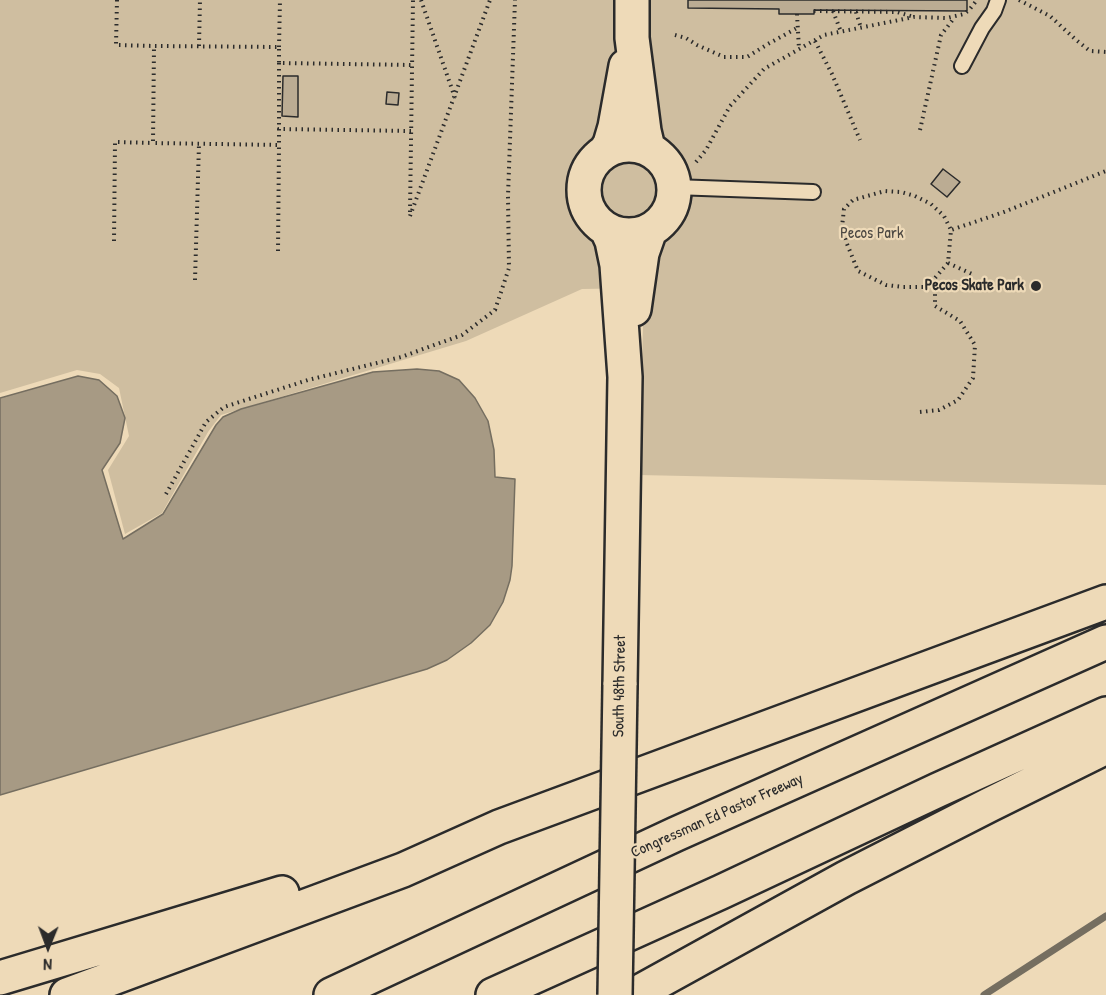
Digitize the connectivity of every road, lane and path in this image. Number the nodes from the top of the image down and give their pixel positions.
1 (117, 0) edge
2 (200, 0) edge
3 (280, 0) edge
4 (413, 0) edge
5 (421, 0) edge
6 (490, 0) edge
7 (515, 0) edge
8 (632, 0) edge
9 (976, 0) edge
10 (998, 0) edge
11 (1019, 0) edge
12 (814, 11) dead end
13 (833, 11) junction
14 (856, 12) junction
15 (797, 14) dead end
16 (955, 16) junction
17 (914, 17) junction
18 (798, 28) junction
19 (861, 28) junction
20 (841, 32) junction
21 (675, 35) dead end
22 (632, 38) junction
23 (815, 41) junction
24 (154, 46) junction
25 (199, 46) junction
26 (279, 47) junction
27 (799, 50) junction
28 (1106, 52) edge
29 (279, 63) junction
30 (412, 65) junction
31 (962, 66) dead end
32 (455, 98) junction
33 (279, 129) junction
34 (921, 130) dead end
35 (411, 131) junction
36 (860, 140) dead end
37 (153, 143) junction
38 (199, 144) junction
39 (279, 145) junction
40 (648, 148) junction
41 (605, 152) junction
42 (696, 162) dead end
43 (1106, 171) edge
44 (674, 187) junction
45 (813, 192) dead end
46 (607, 230) junction
47 (650, 230) junction
48 (951, 230) junction
49 (114, 241) dead end
50 (278, 251) dead end
51 (948, 263) junction
52 (972, 274) dead end
53 (195, 280) dead end
54 (935, 287) junction
55 (625, 377) junction
56 (920, 412) dead end
57 (166, 494) dead end
58 (1106, 602) edge
59 (1106, 642) edge
60 (1106, 714) edge
61 (1106, 747) edge
62 (499, 828) junction
63 (0, 978) edge
64 (67, 995) edge
65 (331, 995) edge
66 (493, 995) edge
67 (615, 995) edge
68 (634, 995) edge

1 - 24 path
2 - 25 path
3 - 26 path
4 - 30 path
5 - 32 path
6 - 32 path
7 - 57 path
8 - 22 main road
9 - 16 path
10 - 31 lane
11 - 28 path
12 - 13 path
13 - 14 path
13 - 20 path
14 - 17 path
14 - 19 path
15 - 18 path
16 - 17 path
16 - 34 path
17 - 19 path
18 - 21 path
18 - 27 path
19 - 20 path
20 - 23 path
22 - 40 main road
22 - 41 main road
23 - 27 path
23 - 36 path
24 - 25 path
24 - 37 path
25 - 26 path
26 - 29 path
27 - 42 path
29 - 30 path
29 - 33 path
30 - 35 path
32 - 35 path
33 - 35 path
33 - 39 path
37 - 38 path
37 - 49 path
38 - 39 path
38 - 53 path
39 - 50 path
40 - 41 main road
40 - 44 main road
41 - 46 main road
43 - 48 path
44 - 45 lane
44 - 47 main road
46 - 47 main road
46 - 55 main road, South 48th Street
47 - 55 main road, South 48th Street
48 - 51 path
48 - 54 path
51 - 52 path
51 - 54 path
54 - 56 path
55 - 67 main road, South 48th Street, bridge
58 - 62 main road
59 - 65 main road, Congressman Ed Pastor Freeway
60 - 66 main road
61 - 68 main road
62 - 63 main road
62 - 64 main road

